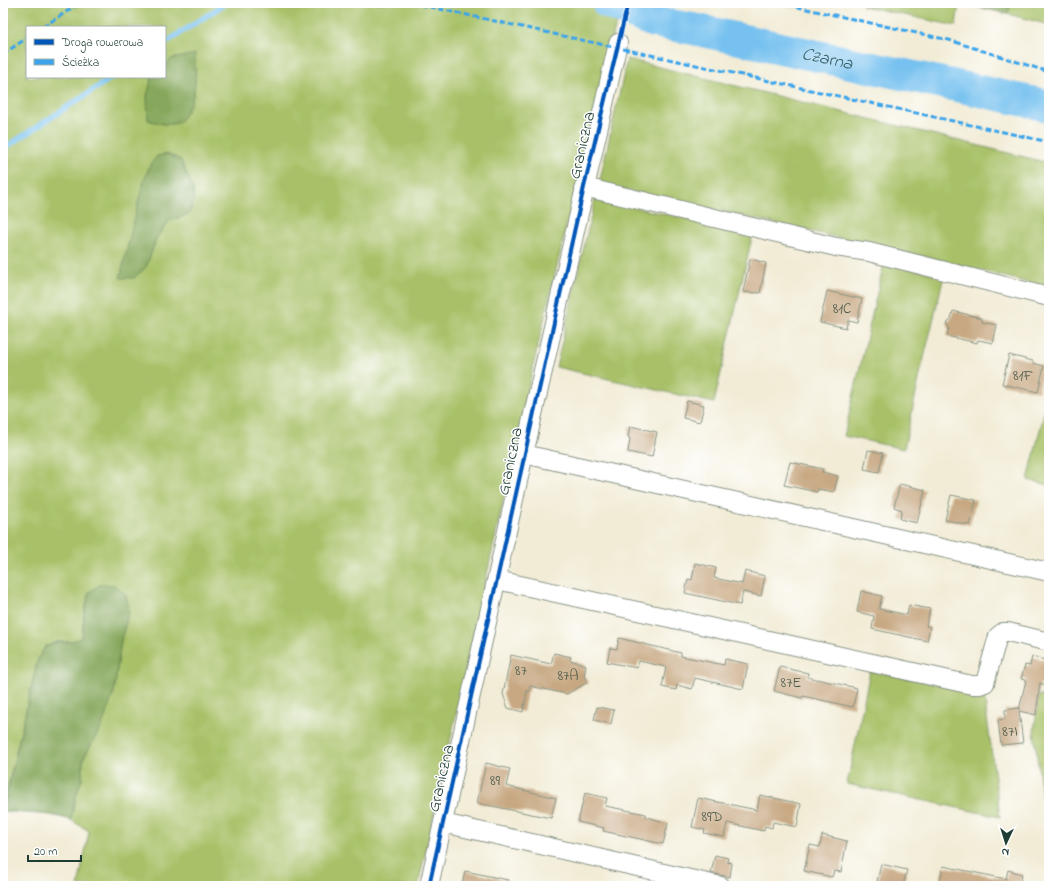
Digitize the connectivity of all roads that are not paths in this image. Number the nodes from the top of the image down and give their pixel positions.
1 (618, 43) dead end
2 (584, 186) junction
3 (1049, 297) edge
4 (524, 454) junction
5 (1049, 572) edge
6 (497, 580) junction
7 (1049, 642) edge
8 (443, 823) junction
9 (429, 886) edge
10 (721, 886) edge

1 - 2 street, Graniczna
2 - 3 street
2 - 4 street, Graniczna
4 - 5 street
4 - 6 street, Graniczna
6 - 7 street
6 - 8 street, Graniczna
8 - 9 street, Graniczna
8 - 10 street

